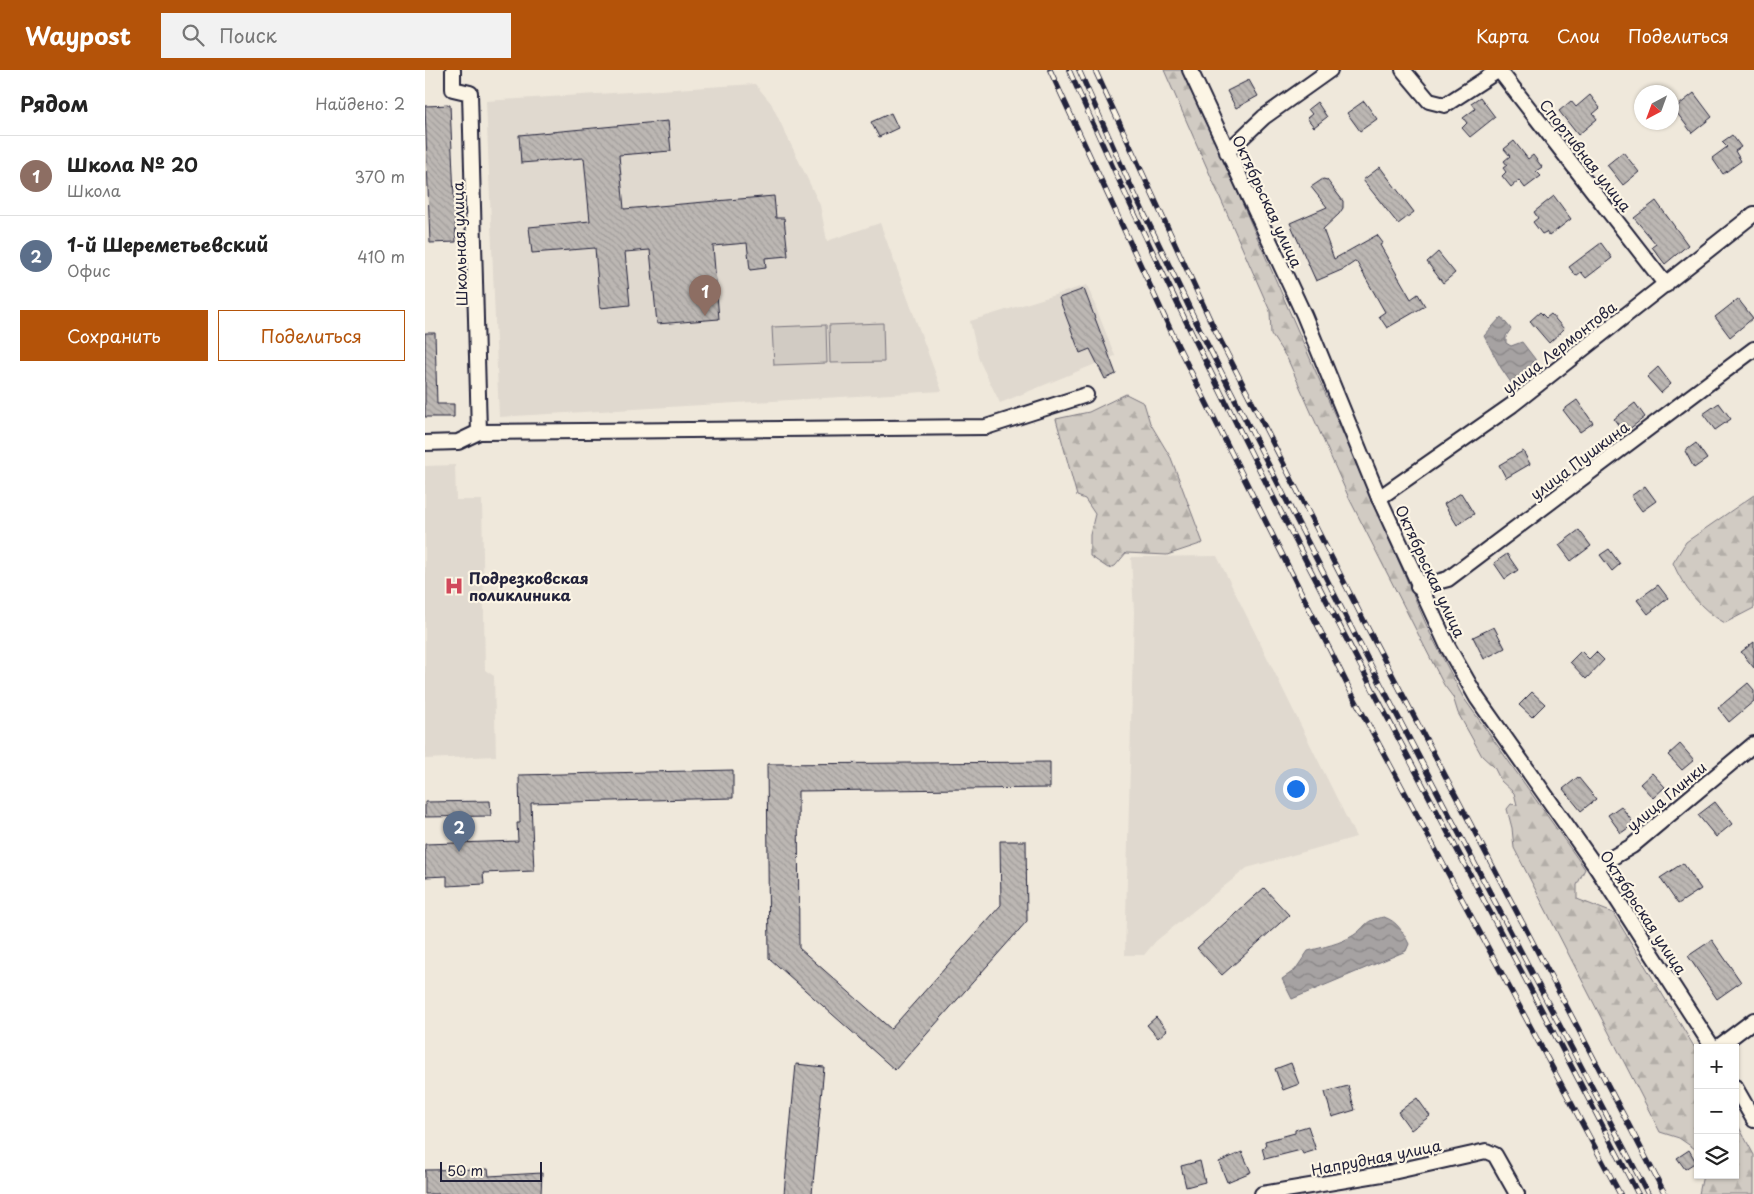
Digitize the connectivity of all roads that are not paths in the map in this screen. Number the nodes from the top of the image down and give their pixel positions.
1 (453, 70) edge
2 (1190, 70) edge
3 (1330, 70) edge
4 (1403, 70) edge
5 (1227, 152) junction
6 (1754, 214) edge
7 (1667, 285) junction
8 (1754, 349) edge
9 (1086, 395) dead end
10 (479, 432) junction
11 (425, 443) edge
12 (1379, 498) junction
13 (1418, 587) junction
14 (1754, 744) edge
15 (1596, 867) junction
16 (1754, 1020) edge
17 (1710, 1044) edge
18 (1722, 1044) edge
19 (1737, 1089) edge
20 (1754, 1120) edge
21 (1262, 1194) edge
22 (1517, 1194) edge

1 - 10 street, Школьная улица
2 - 5 street, Октябрьская улица
3 - 5 street
4 - 7 street, Спортивная улица
5 - 12 street, Октябрьская улица
6 - 7 street, улица Лермонтова
7 - 12 street, улица Лермонтова
8 - 13 street, улица Пушкина
9 - 10 street
10 - 11 street
12 - 13 street, Октябрьская улица
13 - 15 street, Октябрьская улица
14 - 15 street, улица Глинки
15 - 17 street, Октябрьская улица
16 - 18 street
19 - 20 street
21 - 22 street, Напрудная улица

